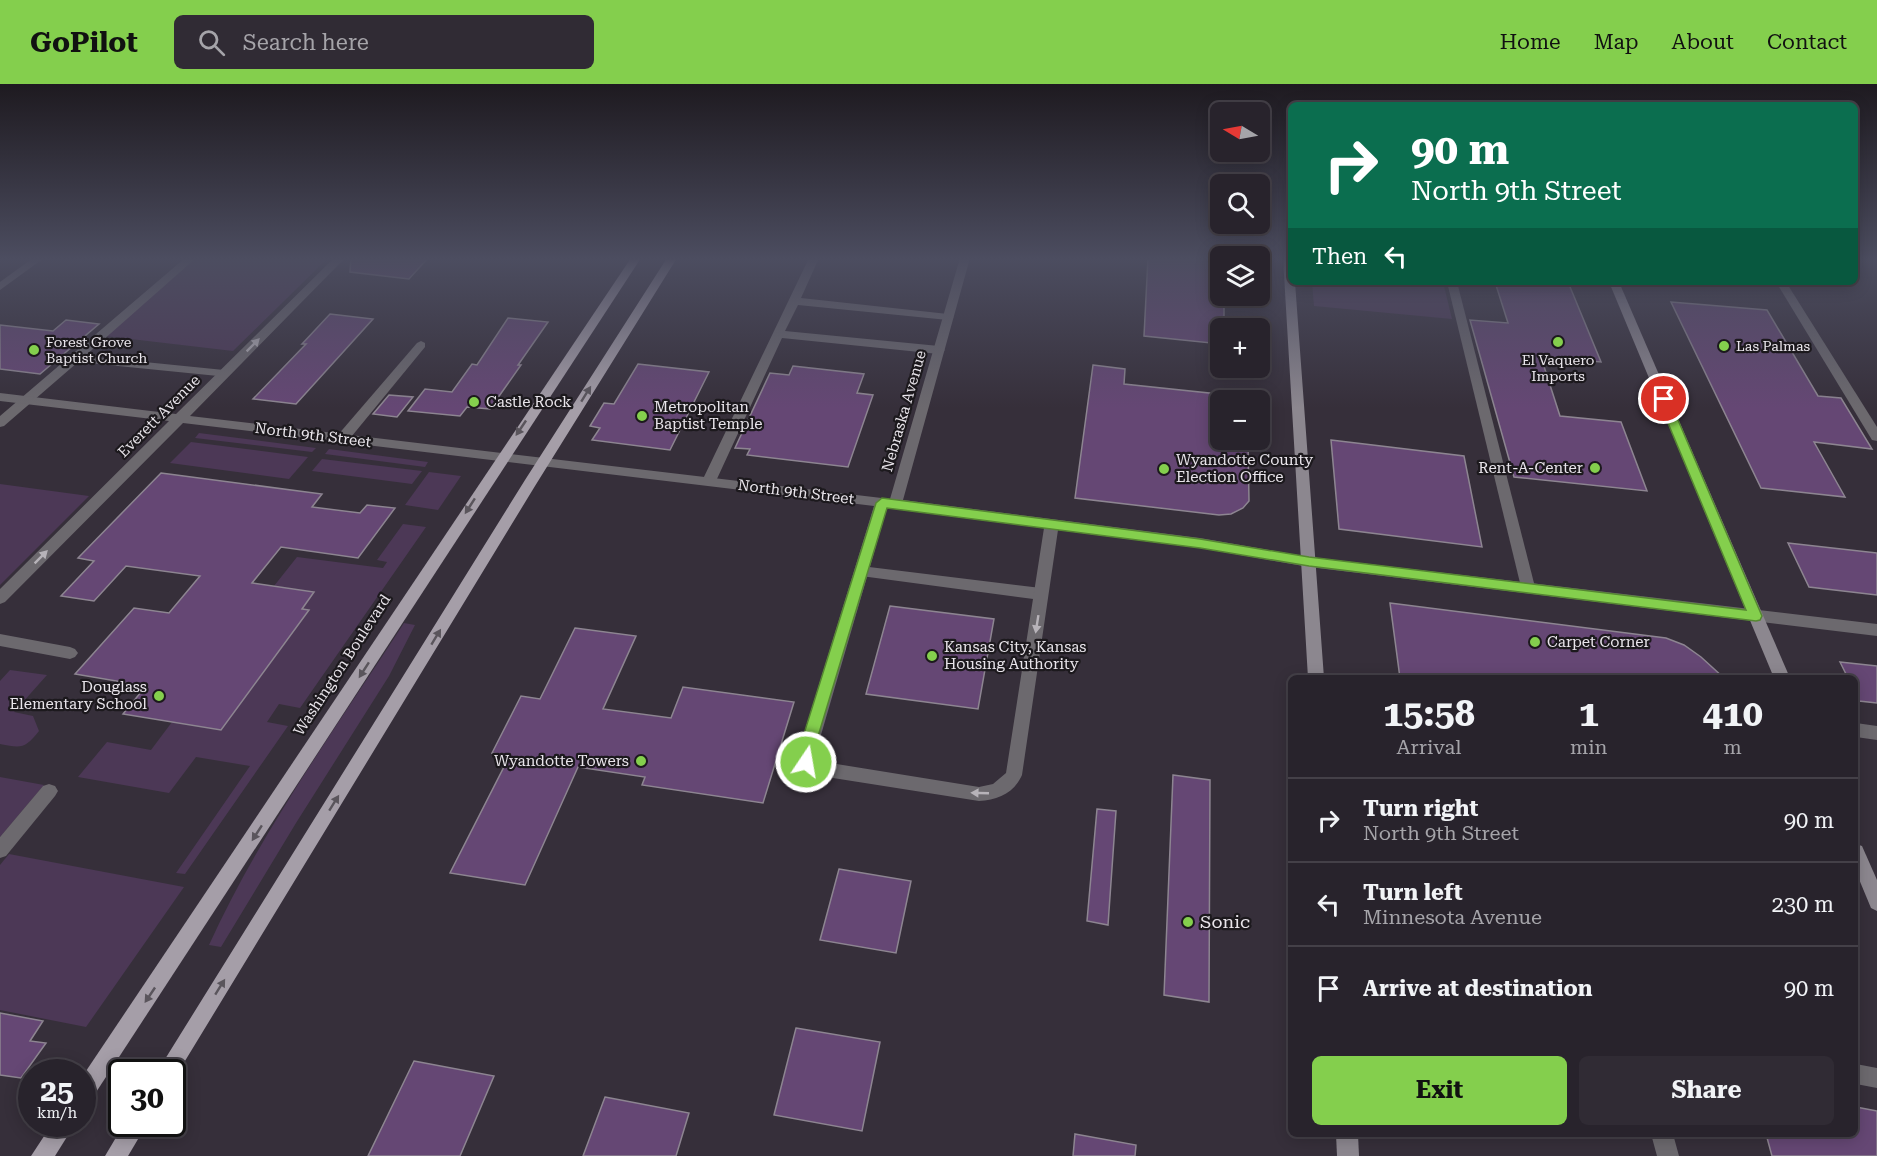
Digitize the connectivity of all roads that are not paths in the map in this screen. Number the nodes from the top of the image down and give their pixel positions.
1 (133, 308) edge
2 (290, 308) edge
3 (602, 308) edge
4 (641, 308) edge
5 (791, 308) edge
6 (866, 308) edge
7 (950, 308) edge
8 (1291, 308) edge
9 (1458, 308) edge
10 (1625, 308) edge
11 (1797, 308) edge
12 (948, 316) junction
13 (779, 334) junction
14 (421, 345) dead end
15 (939, 350) junction
16 (75, 358) junction
17 (224, 374) junction
18 (0, 397) edge
19 (27, 400) junction
20 (179, 419) junction
21 (0, 423) edge
22 (1877, 437) edge
23 (342, 439) junction
24 (502, 457) junction
25 (544, 462) junction
26 (709, 481) junction
27 (888, 503) junction
28 (1052, 524) junction
29 (1309, 562) junction
30 (861, 571) junction
31 (1528, 587) junction
32 (1041, 594) junction
33 (0, 598) edge
34 (1756, 616) junction
35 (1877, 630) edge
36 (0, 640) edge
37 (70, 653) dead end
38 (1316, 675) edge
39 (1781, 675) edge
40 (1858, 730) edge
41 (1877, 733) edge
42 (49, 791) dead end
43 (0, 850) edge
44 (1858, 857) edge
45 (1877, 902) edge
46 (175, 1059) edge
47 (1858, 1074) edge
48 (96, 1075) edge
49 (1877, 1078) edge
50 (55, 1137) edge
51 (128, 1137) edge
52 (1347, 1137) edge
53 (1663, 1137) edge
54 (42, 1156) edge
55 (116, 1156) edge
56 (1348, 1156) edge
57 (1668, 1156) edge

1 - 16 street
17 -> 2 street, Everett Avenue
3 -> 24 main road, Washington Boulevard
25 -> 4 main road
5 - 13 street
6 - 12 street
7 - 12 street, Nebraska Avenue
8 - 29 main road
9 - 31 street
10 - 34 main road
11 - 22 street
12 - 15 street, Nebraska Avenue
13 - 15 street
13 - 26 street
14 - 23 street
15 - 27 street, Nebraska Avenue
16 - 17 street
16 - 19 street
17 - 20 street, Everett Avenue
18 - 19 street, North 9th Street
19 - 20 street, North 9th Street
19 - 21 street
20 - 23 street, North 9th Street
33 -> 20 street, Everett Avenue
23 - 24 street, North 9th Street
24 - 25 street, North 9th Street
24 -> 48 main road, Washington Boulevard
25 - 26 street, North 9th Street
46 -> 25 main road
26 - 27 street, North 9th Street
27 - 28 street, North 9th Street
27 - 30 street, Nebraska Avenue
28 - 29 street, North 9th Street
28 - 32 street
29 - 31 street, North 9th Street
29 - 38 main road
30 - 32 street
32 -> 30 street, Nebraska Avenue
31 - 34 street, North 9th Street
34 - 35 street, North 9th Street
34 - 39 main road
36 - 37 street
40 - 41 street
42 - 43 street
44 - 45 main road
47 - 49 street
50 - 54 main road
51 - 55 main road
52 - 56 main road
53 - 57 street

